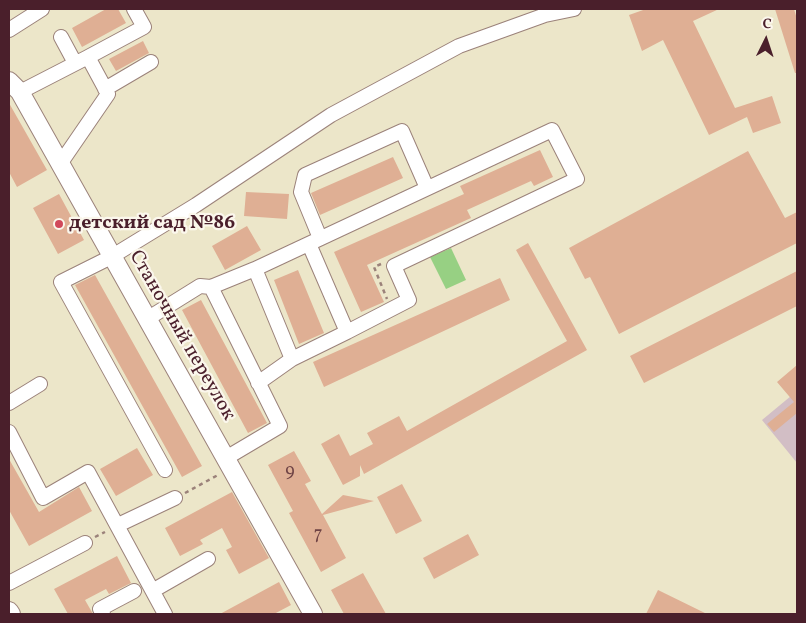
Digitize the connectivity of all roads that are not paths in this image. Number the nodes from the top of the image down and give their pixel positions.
1 (42, 9) edge
2 (134, 9) edge
3 (574, 9) edge
4 (9, 30) edge
5 (61, 37) dead end
6 (82, 60) junction
7 (151, 62) dead end
8 (14, 86) edge
9 (105, 89) junction
10 (60, 164) junction
11 (427, 188) junction
12 (315, 241) junction
13 (112, 257) junction
14 (255, 269) junction
15 (211, 287) junction
16 (147, 319) junction
17 (347, 332) junction
18 (292, 359) junction
19 (258, 383) junction
20 (40, 384) dead end
21 (9, 403) edge
22 (9, 432) edge
23 (228, 463) junction
24 (165, 470) dead end
25 (175, 498) road end
26 (118, 525) junction
27 (85, 543) road end
28 (208, 559) dead end
29 (9, 583) edge
30 (154, 590) junction
31 (134, 591) dead end
32 (103, 614) edge
33 (165, 614) edge
34 (313, 614) edge

1 - 4 lane
2 - 6 lane
3 - 13 lane
5 - 6 lane
6 - 8 lane
6 - 9 lane
7 - 9 lane
8 - 10 main road, Станочный переулок
9 - 10 lane
10 - 13 main road, Станочный переулок
11 - 12 lane
11 - 12 lane
11 - 17 lane
12 - 14 lane
12 - 17 lane
13 - 16 main road, Станочный переулок
13 - 24 lane
14 - 15 lane
14 - 18 lane
15 - 16 lane
15 - 19 lane
16 - 23 main road, Станочный переулок
17 - 18 lane
18 - 19 lane
19 - 23 lane
20 - 21 lane
22 - 26 lane
23 - 34 main road, Станочный переулок
25 - 26 lane
26 - 30 lane
27 - 29 lane
28 - 30 lane
30 - 33 lane
31 - 32 lane

